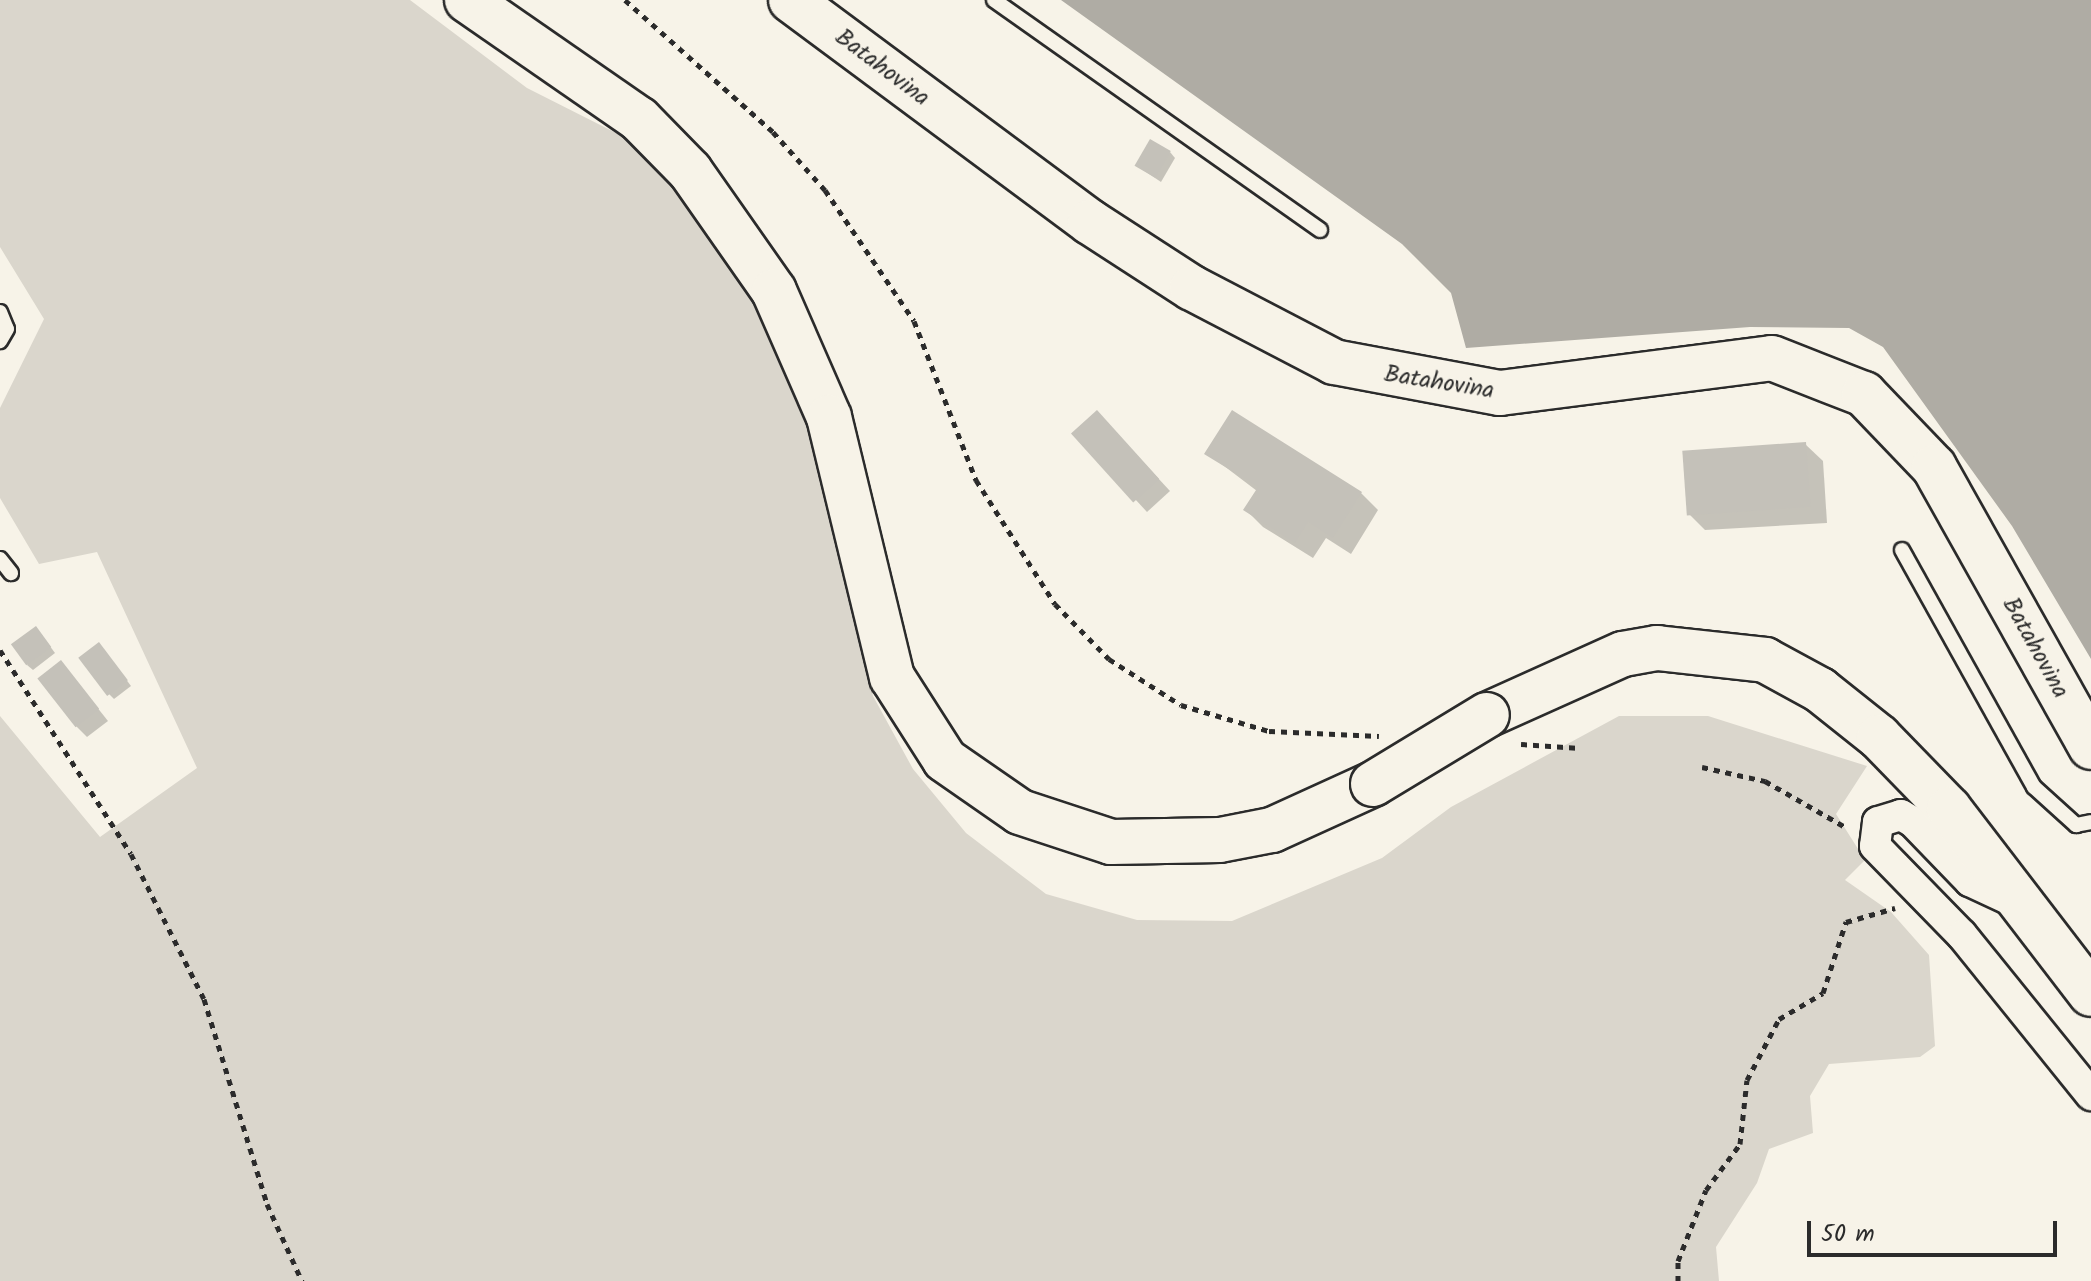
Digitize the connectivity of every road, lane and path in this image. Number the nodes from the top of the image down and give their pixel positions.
1 (467, 0) edge
2 (625, 0) edge
3 (791, 0) edge
4 (994, 0) edge
5 (1320, 230) dead end
6 (0, 312) edge
7 (0, 341) edge
8 (1902, 550) dead end
9 (0, 559) edge
10 (11, 573) dead end
11 (0, 650) edge
12 (1495, 729) junction
13 (1396, 737) dead end
14 (2091, 747) edge
15 (1580, 748) dead end
16 (1702, 767) dead end
17 (2091, 822) edge
18 (1875, 846) junction
19 (1915, 886) junction
20 (2021, 905) junction
21 (2091, 994) edge
22 (2091, 1095) edge
23 (302, 1281) edge
24 (1678, 1281) edge

1 - 12 main road, bridge
2 - 13 path
3 - 14 main road, Batahovina
4 - 5 lane
6 - 7 lane
8 - 17 lane
9 - 10 lane
11 - 23 path
12 - 15 path
12 - 20 main road
16 - 18 path
18 - 19 street
18 - 20 street
19 - 22 street
19 - 24 path
20 - 21 main road

